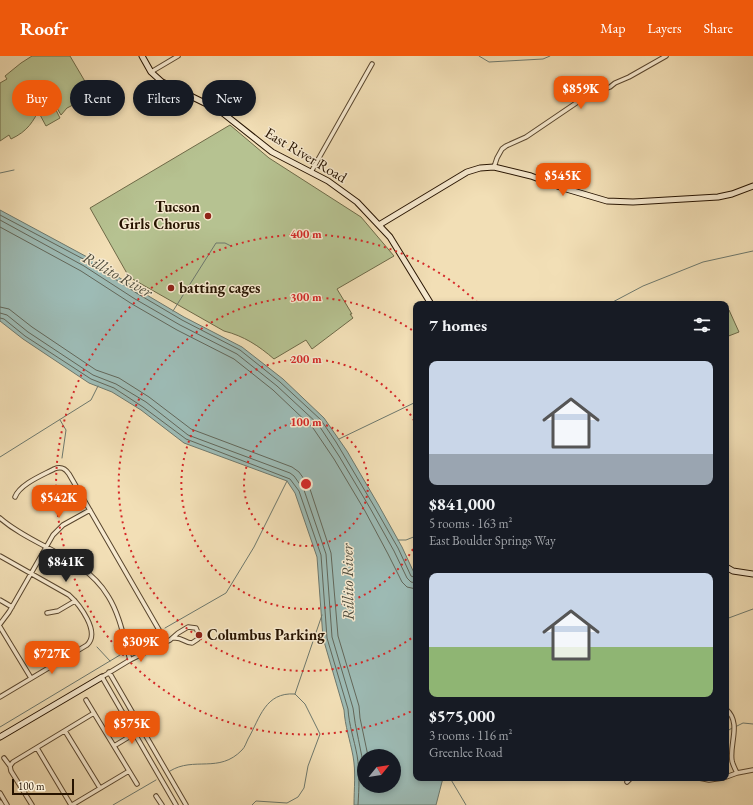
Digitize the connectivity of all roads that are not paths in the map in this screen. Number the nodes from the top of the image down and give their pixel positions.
1 (142, 56) edge
2 (178, 56) edge
3 (666, 56) edge
4 (372, 64) dead end
5 (151, 72) junction
6 (494, 167) junction
7 (311, 172) junction
8 (753, 186) edge
9 (379, 225) junction
10 (429, 301) edge
11 (15, 497) dead end
12 (90, 510) junction
13 (0, 518) edge
14 (45, 547) junction
15 (0, 556) edge
16 (729, 569) edge
17 (31, 573) junction
18 (753, 574) edge
19 (0, 600) edge
20 (75, 601) junction
21 (12, 607) junction
22 (47, 613) dead end
23 (0, 624) edge
24 (0, 628) edge
25 (174, 638) junction
26 (166, 642) junction
27 (130, 660) junction
28 (109, 672) junction
29 (102, 677) junction
30 (31, 678) junction
31 (0, 697) edge
32 (86, 700) dead end
33 (94, 713) junction
34 (729, 714) edge
35 (142, 729) junction
36 (65, 730) junction
37 (135, 734) junction
38 (0, 737) edge
39 (114, 746) junction
40 (37, 748) junction
41 (4, 758) dead end
42 (10, 766) junction
43 (753, 770) edge
44 (129, 771) junction
45 (737, 773) junction
46 (729, 776) edge
47 (137, 784) dead end
48 (100, 788) junction
49 (0, 793) edge
50 (156, 796) dead end
51 (0, 802) edge
52 (31, 804) edge
53 (2, 805) edge
54 (7, 805) edge
55 (26, 805) edge
56 (71, 805) edge
57 (162, 805) edge
58 (176, 805) edge
59 (186, 805) edge

1 - 5 street, East River Road
2 - 5 street
3 - 6 street
4 - 7 street
5 - 7 street, East River Road
6 - 8 street
6 - 9 street
7 - 9 street, East River Road
9 - 10 street, East River Road
11 - 12 street
12 - 14 street
12 - 26 street
13 - 14 street
14 - 17 street
14 - 27 street
15 - 17 street
16 - 18 street
17 - 20 street
17 - 21 street
19 - 21 street
20 - 22 street
20 - 30 street
21 - 23 street
24 - 30 street
25 - 25 street
25 - 26 street
26 - 27 street
27 - 28 street
28 - 29 street
28 - 35 street
29 - 37 street
29 - 38 street
30 - 31 street
32 - 33 street
33 - 36 street
33 - 39 street
34 - 45 street
35 - 37 street
35 - 59 street
36 - 40 street
36 - 48 street
37 - 39 street
37 - 58 street
39 - 44 street
40 - 42 street
40 - 56 street
41 - 42 street
42 - 52 street
43 - 45 street
44 - 47 street
44 - 48 street
45 - 46 street
48 - 56 street
49 - 54 street
50 - 57 street
51 - 53 street
52 - 55 street

